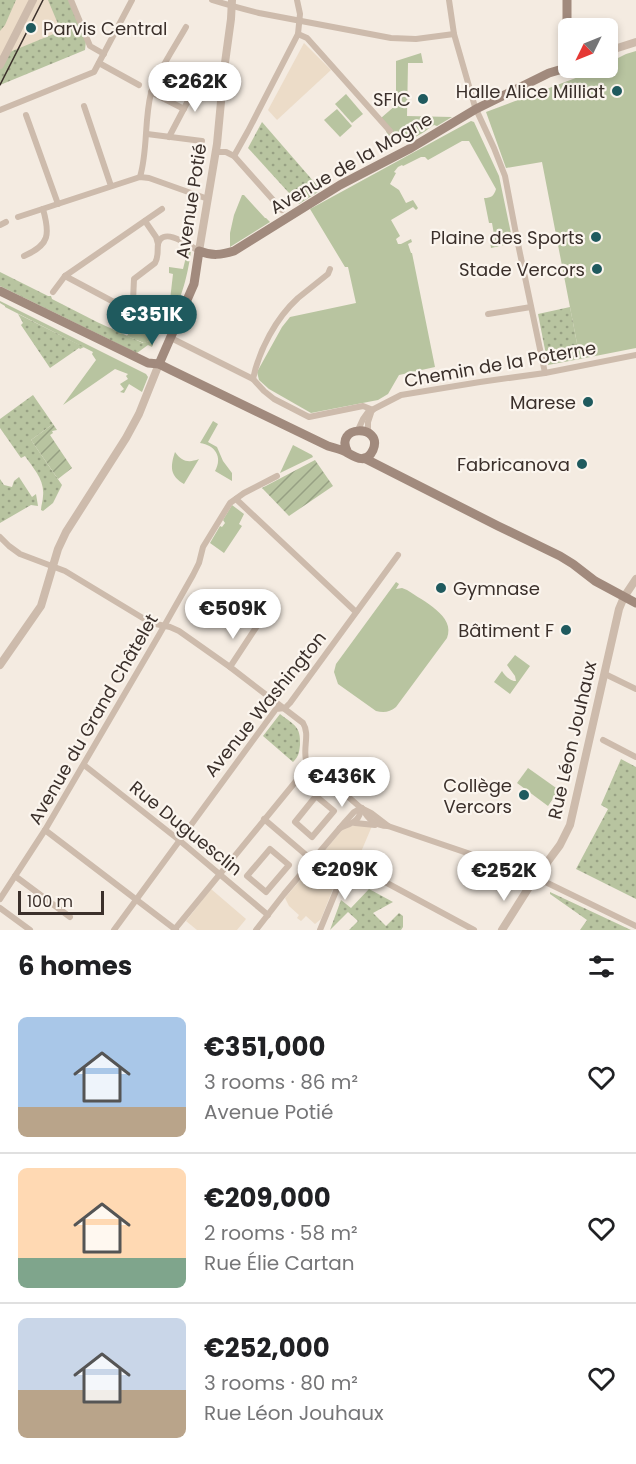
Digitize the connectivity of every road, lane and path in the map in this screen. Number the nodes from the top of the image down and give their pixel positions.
1 (33, 0) edge
2 (71, 0) edge
3 (132, 0) edge
4 (212, 0) edge
5 (297, 0) edge
6 (449, 0) edge
7 (567, 0) edge
8 (231, 3) edge
9 (567, 18) edge
10 (300, 22) junction
11 (186, 27) dead end
12 (298, 34) junction
13 (454, 34) junction
14 (636, 42) edge
15 (618, 48) edge
16 (104, 54) junction
17 (99, 63) junction
18 (0, 65) edge
19 (558, 67) edge
20 (200, 78) dead end
21 (139, 85) dead end
22 (152, 92) junction
23 (84, 106) dead end
24 (184, 109) junction
25 (476, 109) junction
26 (0, 110) edge
27 (26, 114) dead end
28 (390, 130) dead end
29 (147, 134) junction
30 (169, 137) junction
31 (202, 141) dead end
32 (216, 152) junction
33 (234, 156) junction
34 (140, 177) junction
35 (111, 186) junction
36 (208, 199) junction
37 (58, 204) junction
38 (43, 209) junction
39 (162, 209) dead end
40 (282, 210) dead end
41 (18, 217) dead end
42 (145, 221) junction
43 (158, 245) junction
44 (199, 251) junction
45 (24, 256) dead end
46 (330, 269) dead end
47 (65, 276) junction
48 (0, 291) edge
49 (53, 292) dead end
50 (531, 307) junction
51 (488, 314) dead end
52 (171, 338) junction
53 (636, 356) edge
54 (159, 364) junction
55 (545, 373) junction
56 (253, 379) junction
57 (373, 410) junction
58 (363, 431) junction
59 (345, 441) junction
60 (332, 448) junction
61 (374, 449) junction
62 (348, 453) junction
63 (364, 458) junction
64 (382, 467) junction
65 (277, 476) dead end
66 (236, 499) junction
67 (0, 537) edge
68 (398, 555) dead end
69 (52, 566) junction
70 (636, 579) edge
71 (624, 597) junction
72 (636, 603) edge
73 (356, 612) junction
74 (164, 626) junction
75 (257, 626) dead end
76 (0, 664) edge
77 (230, 667) junction
78 (604, 674) junction
79 (636, 689) edge
80 (285, 708) junction
81 (603, 740) dead end
82 (636, 757) edge
83 (310, 764) junction
84 (84, 765) junction
85 (361, 808) junction
86 (264, 819) junction
87 (323, 823) joint
88 (355, 823) junction
89 (376, 825) junction
90 (388, 826) junction
91 (340, 828) junction
92 (45, 830) junction
93 (179, 840) junction
94 (312, 860) junction
95 (220, 874) junction
96 (15, 876) junction
97 (536, 877) junction
98 (266, 892) joint
99 (0, 899) edge
100 (136, 899) junction
101 (0, 908) edge
102 (268, 915) junction
103 (70, 917) dead end
104 (635, 923) edge
105 (176, 929) edge
106 (30, 930) edge
107 (114, 930) edge
108 (256, 930) edge
109 (320, 930) edge
110 (474, 930) edge
111 (502, 930) edge

1 - 18 street
2 - 16 street
3 - 16 street
4 - 8 street
5 - 10 street
6 - 13 street
7 - 9 main road
8 - 10 street
8 - 32 street, Avenue Potié
10 - 12 street
10 - 13 street
11 - 22 street
12 - 28 street
12 - 33 street
13 - 25 street
14 - 15 street
16 - 17 street
17 - 21 street
17 - 26 street
19 - 25 main road, Avenue de la Mogne
20 - 24 street
22 - 24 street
22 - 29 street
23 - 35 street
24 - 30 street
25 - 44 main road, Avenue de la Mogne
25 - 50 street
27 - 37 street
29 - 30 street
29 - 34 street
30 - 31 street
32 - 33 street
32 - 36 street, Avenue Potié
33 - 40 street
34 - 35 street
34 - 36 street
35 - 37 street
36 - 44 street, Avenue Potié
37 - 38 street
38 - 41 street
38 - 45 street
39 - 42 street
42 - 43 street
42 - 47 street
43 - 44 street
43 - 47 street
44 - 52 main road, Avenue Potié
46 - 56 street
47 - 49 street
48 - 54 main road
50 - 51 street
50 - 55 street
52 - 54 main road, Avenue Potié
52 - 56 street, Chemin de la Poterne
53 - 55 street, Chemin de la Poterne
54 - 60 main road
54 - 69 street
55 - 57 street, Chemin de la Poterne
56 - 57 street, Chemin de la Poterne
57 - 58 street
58 - 59 main road
58 - 61 main road
59 - 60 main road
59 - 62 main road
60 - 62 main road
61 - 63 main road
61 - 64 main road
62 - 63 main road
63 - 64 main road
64 - 71 main road
65 - 66 street, Avenue du Grand Châtelet
66 - 73 street
66 - 74 street, Avenue du Grand Châtelet
67 - 69 street
68 - 73 street, Avenue Washington
69 - 74 street
69 - 76 street
70 - 71 street, Rue Léon Jouhaux
71 - 72 main road
71 - 78 street, Rue Léon Jouhaux
73 - 80 street, Avenue Washington
74 - 77 street
74 - 84 street, Avenue du Grand Châtelet
75 - 77 street
77 - 80 street
78 - 79 street
78 - 97 street, Rue Léon Jouhaux
80 - 83 street
80 - 93 street, Avenue Washington
81 - 82 street
83 - 85 street
83 - 86 street
84 - 92 street, Avenue du Grand Châtelet
84 - 93 street, Rue Duguesclin
85 - 88 street
85 - 89 street
85 - 90 street
85 - 91 street
86 - 94 street
86 - 95 street
87 - 87 street
88 - 89 street
88 - 91 street
89 - 90 street
90 - 97 street
91 - 94 street
92 - 96 street, Avenue du Grand Châtelet
92 - 100 street
93 - 95 street, Rue Duguesclin
93 - 100 street, Avenue Washington
94 - 102 street
95 - 102 street, Rue Duguesclin
95 - 105 street
96 - 99 street, Avenue du Grand Châtelet
96 - 103 street
97 - 104 street
97 - 111 street, Rue Léon Jouhaux
98 - 98 street
100 - 105 street
100 - 107 street, Avenue Washington
101 - 106 street
102 - 108 street
109 - 110 street

